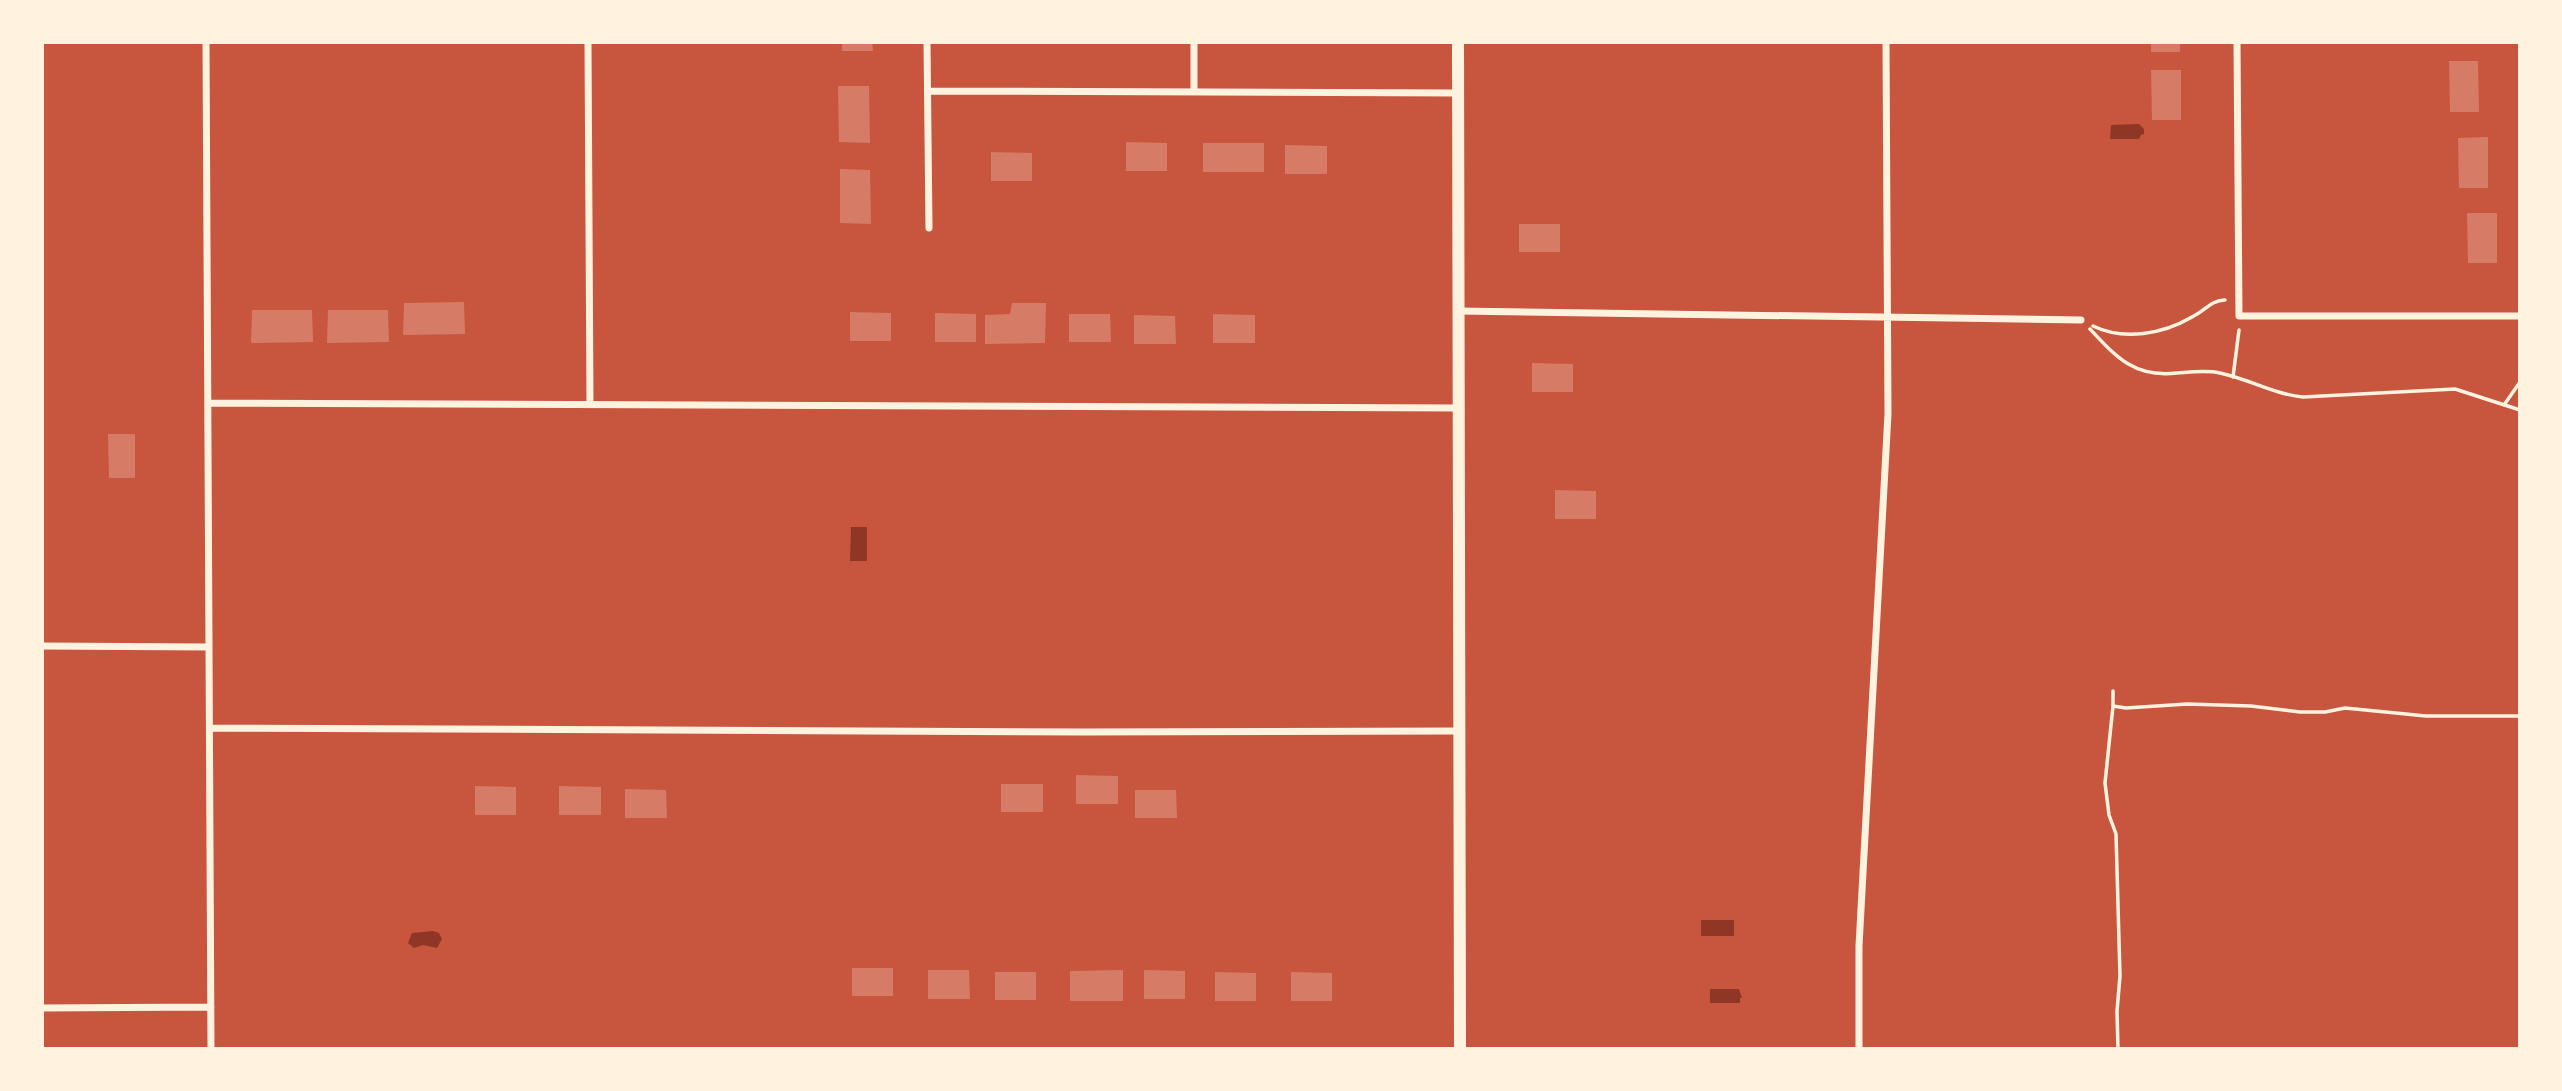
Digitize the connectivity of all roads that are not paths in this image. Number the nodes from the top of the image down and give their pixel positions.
1 (206, 42) edge
2 (588, 42) edge
3 (927, 42) edge
4 (1194, 42) edge
5 (1458, 42) edge
6 (1885, 42) edge
7 (2237, 42) edge
8 (928, 90) junction
9 (1194, 91) junction
10 (1458, 93) junction
11 (929, 228) dead end
12 (1458, 311) junction
13 (1887, 316) junction
14 (2520, 316) edge
15 (2081, 320) road end
16 (208, 403) junction
17 (590, 403) junction
18 (1459, 408) junction
19 (42, 646) edge
20 (209, 647) junction
21 (209, 728) junction
22 (1460, 731) junction
23 (211, 1007) junction
24 (42, 1008) edge
25 (211, 1049) edge
26 (1460, 1049) edge
27 (1859, 1049) edge

1 - 16 street
2 - 17 street
3 - 8 street
4 - 9 street
5 - 10 street
6 - 13 street
7 - 14 street
8 - 9 street
8 - 11 street
9 - 10 street
10 - 12 street
12 - 13 street
12 - 18 street
13 - 15 street
13 - 27 street
16 - 17 street
16 - 20 street
17 - 18 street
18 - 22 street
19 - 20 street
20 - 21 street
21 - 22 street
21 - 23 street
22 - 26 street
23 - 24 street
23 - 25 street

